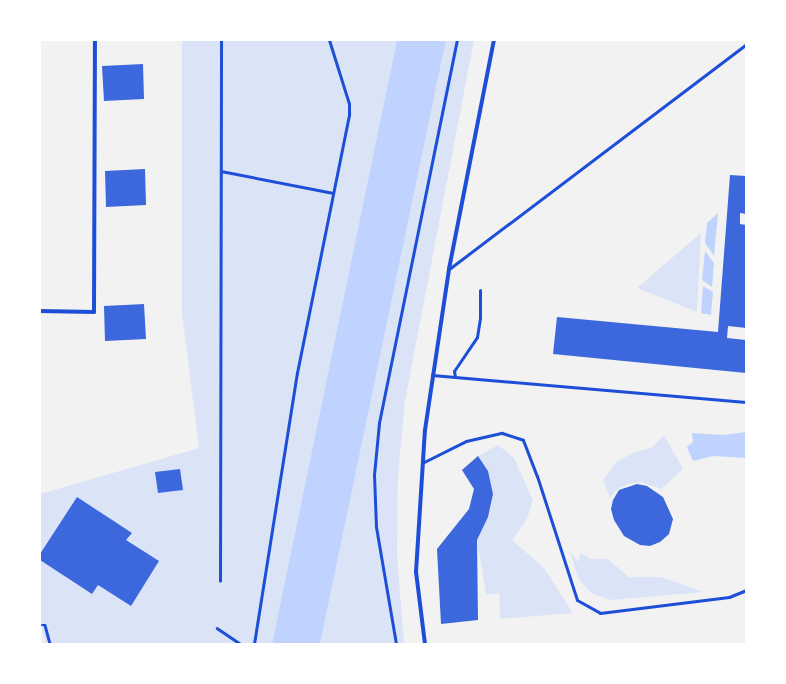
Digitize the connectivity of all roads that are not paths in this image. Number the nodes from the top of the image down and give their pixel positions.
1 (95, 40) edge
2 (494, 40) edge
3 (746, 44) edge
4 (449, 269) junction
5 (480, 290) dead end
6 (40, 311) edge
7 (432, 375) junction
8 (455, 377) junction
9 (746, 402) edge
10 (422, 463) junction
11 (746, 590) edge
12 (425, 644) edge

1 - 6 street
2 - 4 street
3 - 4 lane
4 - 7 street
5 - 8 lane
7 - 8 lane
7 - 10 street
8 - 9 lane
10 - 11 lane
10 - 12 street

